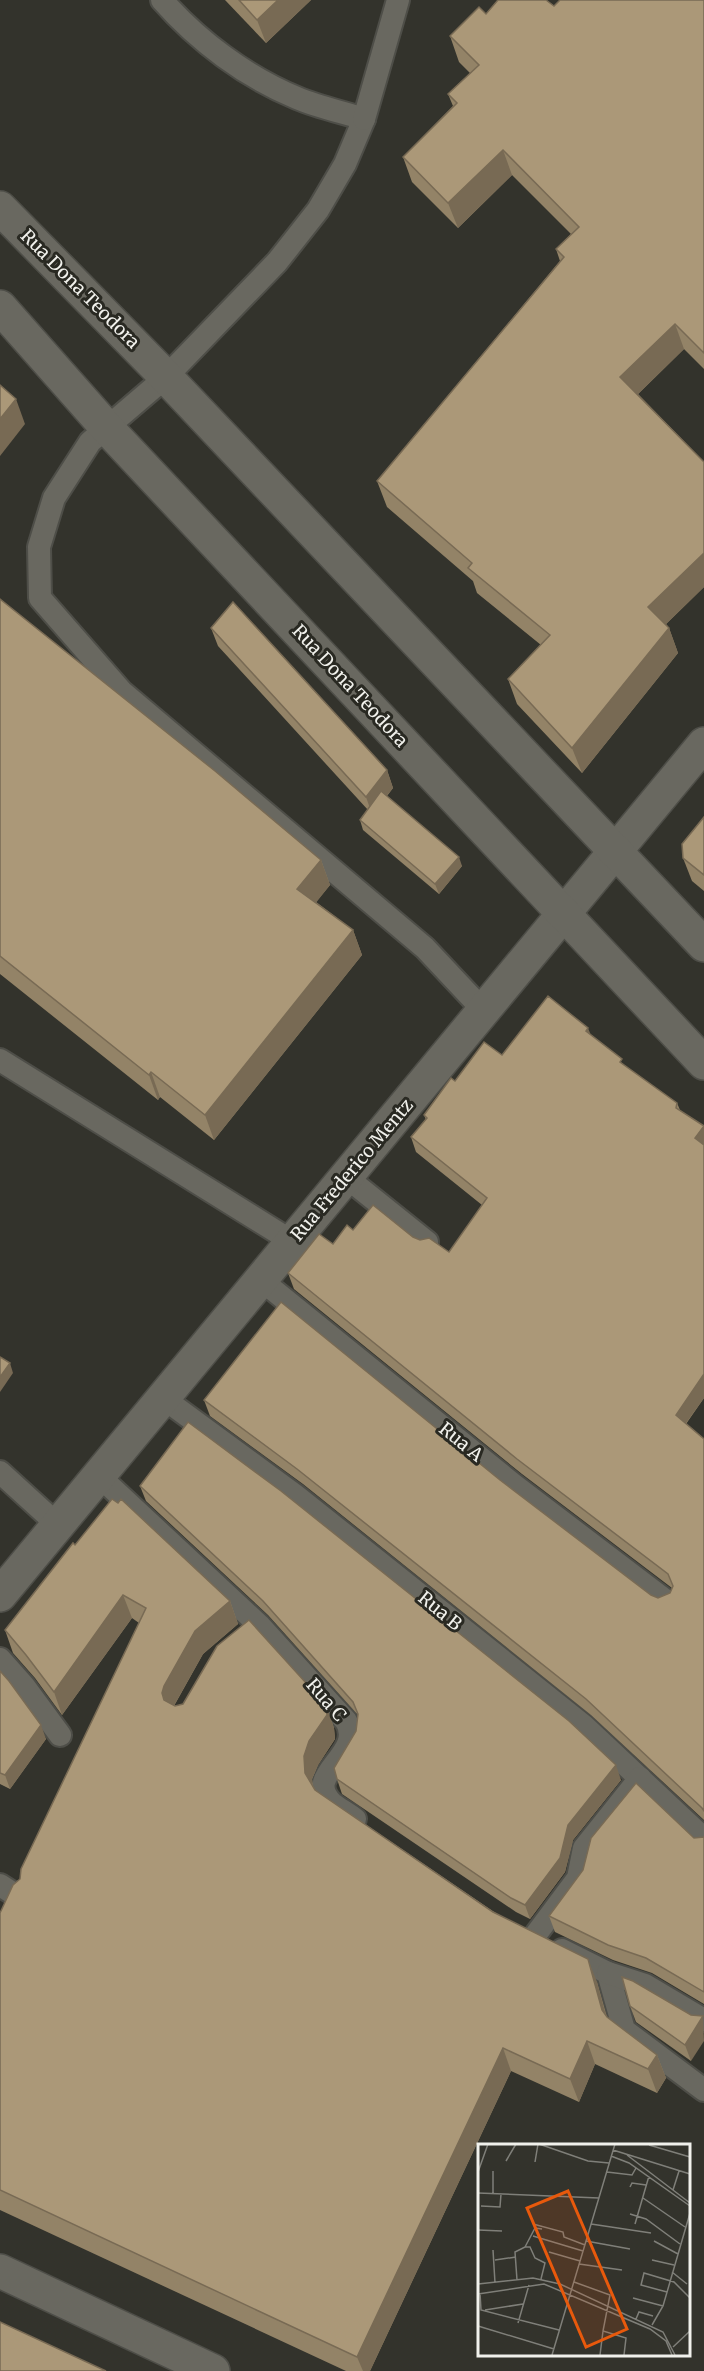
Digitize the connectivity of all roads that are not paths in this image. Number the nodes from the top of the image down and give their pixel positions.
1 (162, 0) edge
2 (398, 0) edge
3 (364, 119) junction
4 (0, 208) edge
5 (0, 307) edge
6 (166, 377) junction
7 (106, 427) junction
8 (704, 744) edge
9 (615, 852) junction
10 (565, 914) junction
11 (704, 945) edge
12 (483, 1011) junction
13 (698, 1045) edge
14 (0, 1060) edge
15 (346, 1177) junction
16 (292, 1242) junction
17 (427, 1242) edge
18 (261, 1280) junction
19 (163, 1398) junction
20 (0, 1472) edge
21 (99, 1476) junction
22 (58, 1525) junction
23 (0, 1596) edge
24 (665, 1600) edge
25 (259, 1625) junction
26 (242, 1640) edge
27 (0, 1659) edge
28 (60, 1735) dead end
29 (640, 1778) junction
30 (370, 1828) edge
31 (704, 1840) edge
32 (608, 1973) junction
33 (704, 2020) edge
34 (704, 2090) edge
35 (0, 2271) edge
36 (213, 2371) edge

1 - 3 lane
2 - 3 lane
3 - 6 lane
4 - 6 main road, Rua Dona Teodora
5 - 7 main road, Rua Dona Teodora
6 - 7 lane
6 - 9 main road, Rua Dona Teodora
7 - 10 main road, Rua Dona Teodora
7 - 12 lane
8 - 9 main road, Rua Frederico Mentz
9 - 10 main road, Rua Frederico Mentz
9 - 11 main road, Rua Dona Teodora
10 - 12 main road, Rua Frederico Mentz
10 - 13 main road, Rua Dona Teodora
12 - 15 main road, Rua Frederico Mentz
14 - 16 lane
15 - 16 main road, Rua Frederico Mentz
15 - 17 lane
16 - 18 main road, Rua Frederico Mentz
18 - 19 main road, Rua Frederico Mentz
18 - 24 lane, Rua A
19 - 21 main road, Rua Frederico Mentz
19 - 29 lane, Rua B
20 - 22 lane
21 - 22 main road, Rua Frederico Mentz
21 - 25 lane, Rua C
22 - 23 main road, Rua Frederico Mentz
25 - 26 lane
25 - 30 lane, Rua C
27 - 28 lane
29 - 31 lane, Rua B
29 - 32 lane
32 - 33 lane
32 - 34 lane
35 - 36 main road

